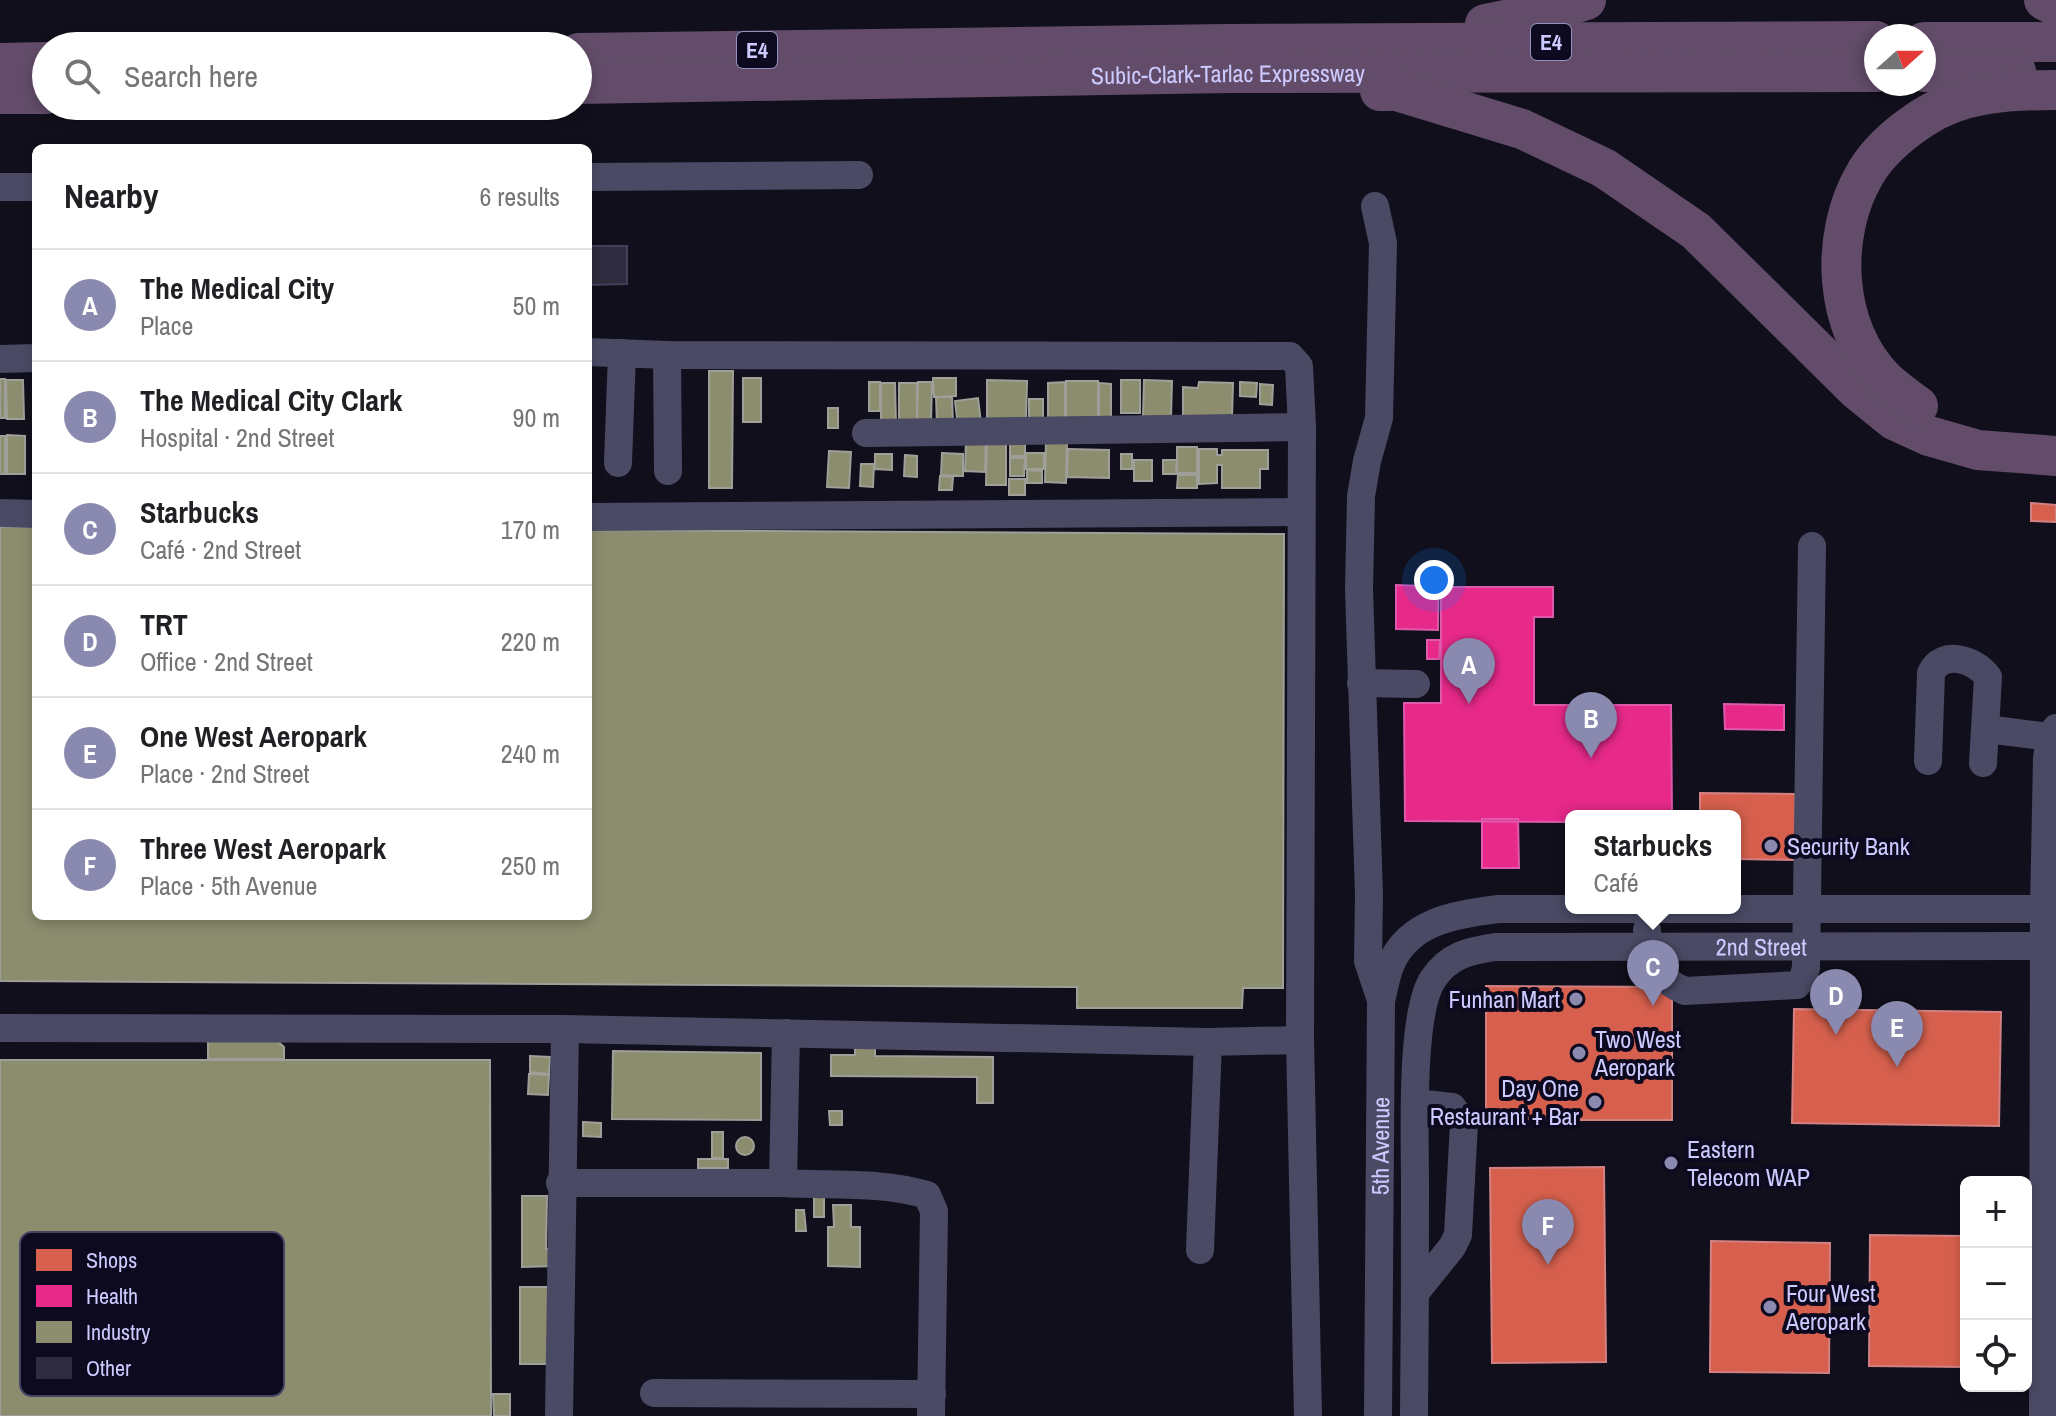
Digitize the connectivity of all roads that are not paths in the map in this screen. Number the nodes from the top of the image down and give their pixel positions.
1 (1586, 0) edge
2 (2044, 0) edge
3 (2056, 6) edge
4 (1864, 41) edge
5 (1936, 42) edge
6 (2056, 42) edge
7 (592, 53) edge
8 (1228, 58) junction
9 (32, 62) edge
10 (0, 63) edge
11 (2056, 71) edge
12 (1864, 72) edge
13 (1936, 72) edge
14 (592, 83) edge
15 (2056, 90) edge
16 (0, 94) edge
17 (32, 94) edge
18 (859, 175) dead end
19 (592, 177) edge
20 (0, 187) edge
21 (32, 187) edge
22 (1375, 206) dead end
23 (592, 352) edge
24 (622, 353) junction
25 (667, 355) junction
26 (32, 358) edge
27 (0, 359) edge
28 (1302, 427) junction
29 (866, 433) dead end
30 (2056, 439) edge
31 (2056, 456) edge
32 (618, 463) dead end
33 (668, 471) dead end
34 (1301, 512) junction
35 (0, 513) edge
36 (32, 514) edge
37 (592, 517) edge
38 (1812, 546) dead end
39 (1361, 683) junction
40 (1416, 684) dead end
41 (1986, 729) junction
42 (2052, 745) edge
43 (1928, 761) dead end
44 (1983, 763) dead end
45 (1447, 908) joint
46 (1565, 909) edge
47 (1741, 909) edge
48 (1806, 909) junction
49 (2050, 909) edge
50 (1647, 914) edge
51 (1648, 946) junction
52 (1806, 946) junction
53 (2050, 946) edge
54 (1431, 981) joint
55 (1381, 1001) junction
56 (0, 1028) edge
57 (565, 1029) junction
58 (786, 1033) junction
59 (1300, 1040) junction
60 (1208, 1042) junction
61 (1416, 1103) junction
62 (2050, 1143) edge
63 (560, 1183) junction
64 (783, 1183) junction
65 (1200, 1250) dead end
66 (1415, 1293) junction
67 (654, 1393) dead end
68 (932, 1405) edge
69 (559, 1416) edge
70 (1308, 1416) edge
71 (1378, 1416) edge
72 (1414, 1416) edge
73 (2043, 1416) edge

1 - 8 highway
2 - 3 highway
4 - 8 highway, Subic-Clark-Tarlac Expressway / E4
5 - 6 highway
7 - 8 highway, Subic-Clark-Tarlac Expressway / E4
8 - 12 highway, Subic-Clark-Tarlac Expressway / E4
8 - 14 highway, Subic-Clark-Tarlac Expressway / E4
8 - 31 highway
9 - 10 highway
11 - 13 highway
15 - 30 highway
16 - 17 highway
18 - 19 street
20 - 21 street
22 - 39 street
23 - 24 street
24 - 25 street
24 - 32 street
25 - 28 street
25 - 33 street
26 - 27 street
28 - 29 street
28 - 34 street
34 - 37 street
34 - 59 street
35 - 36 street
38 - 48 street
39 - 40 street
39 - 55 street
41 - 42 street
41 - 43 street
41 - 44 street
42 - 49 street
45 - 46 street, 2nd Street
45 - 55 street, 5th Avenue
47 - 48 street, 2nd Street
48 - 49 street, 2nd Street
48 - 52 street
49 - 53 street
50 - 51 street
51 - 52 street, 2nd Street
51 - 52 street
51 - 54 street, 2nd Street
52 - 53 street, 2nd Street
53 - 62 street
54 - 61 street, 5th Avenue
55 - 71 street, 5th Avenue
56 - 57 street
57 - 58 street
57 - 63 street
58 - 60 street
58 - 64 street
59 - 60 street
59 - 70 street
60 - 65 street
61 - 66 street, 5th Avenue
61 - 66 street
62 - 73 street
63 - 64 street
63 - 69 street
64 - 68 street
66 - 72 street, 5th Avenue
67 - 68 street

